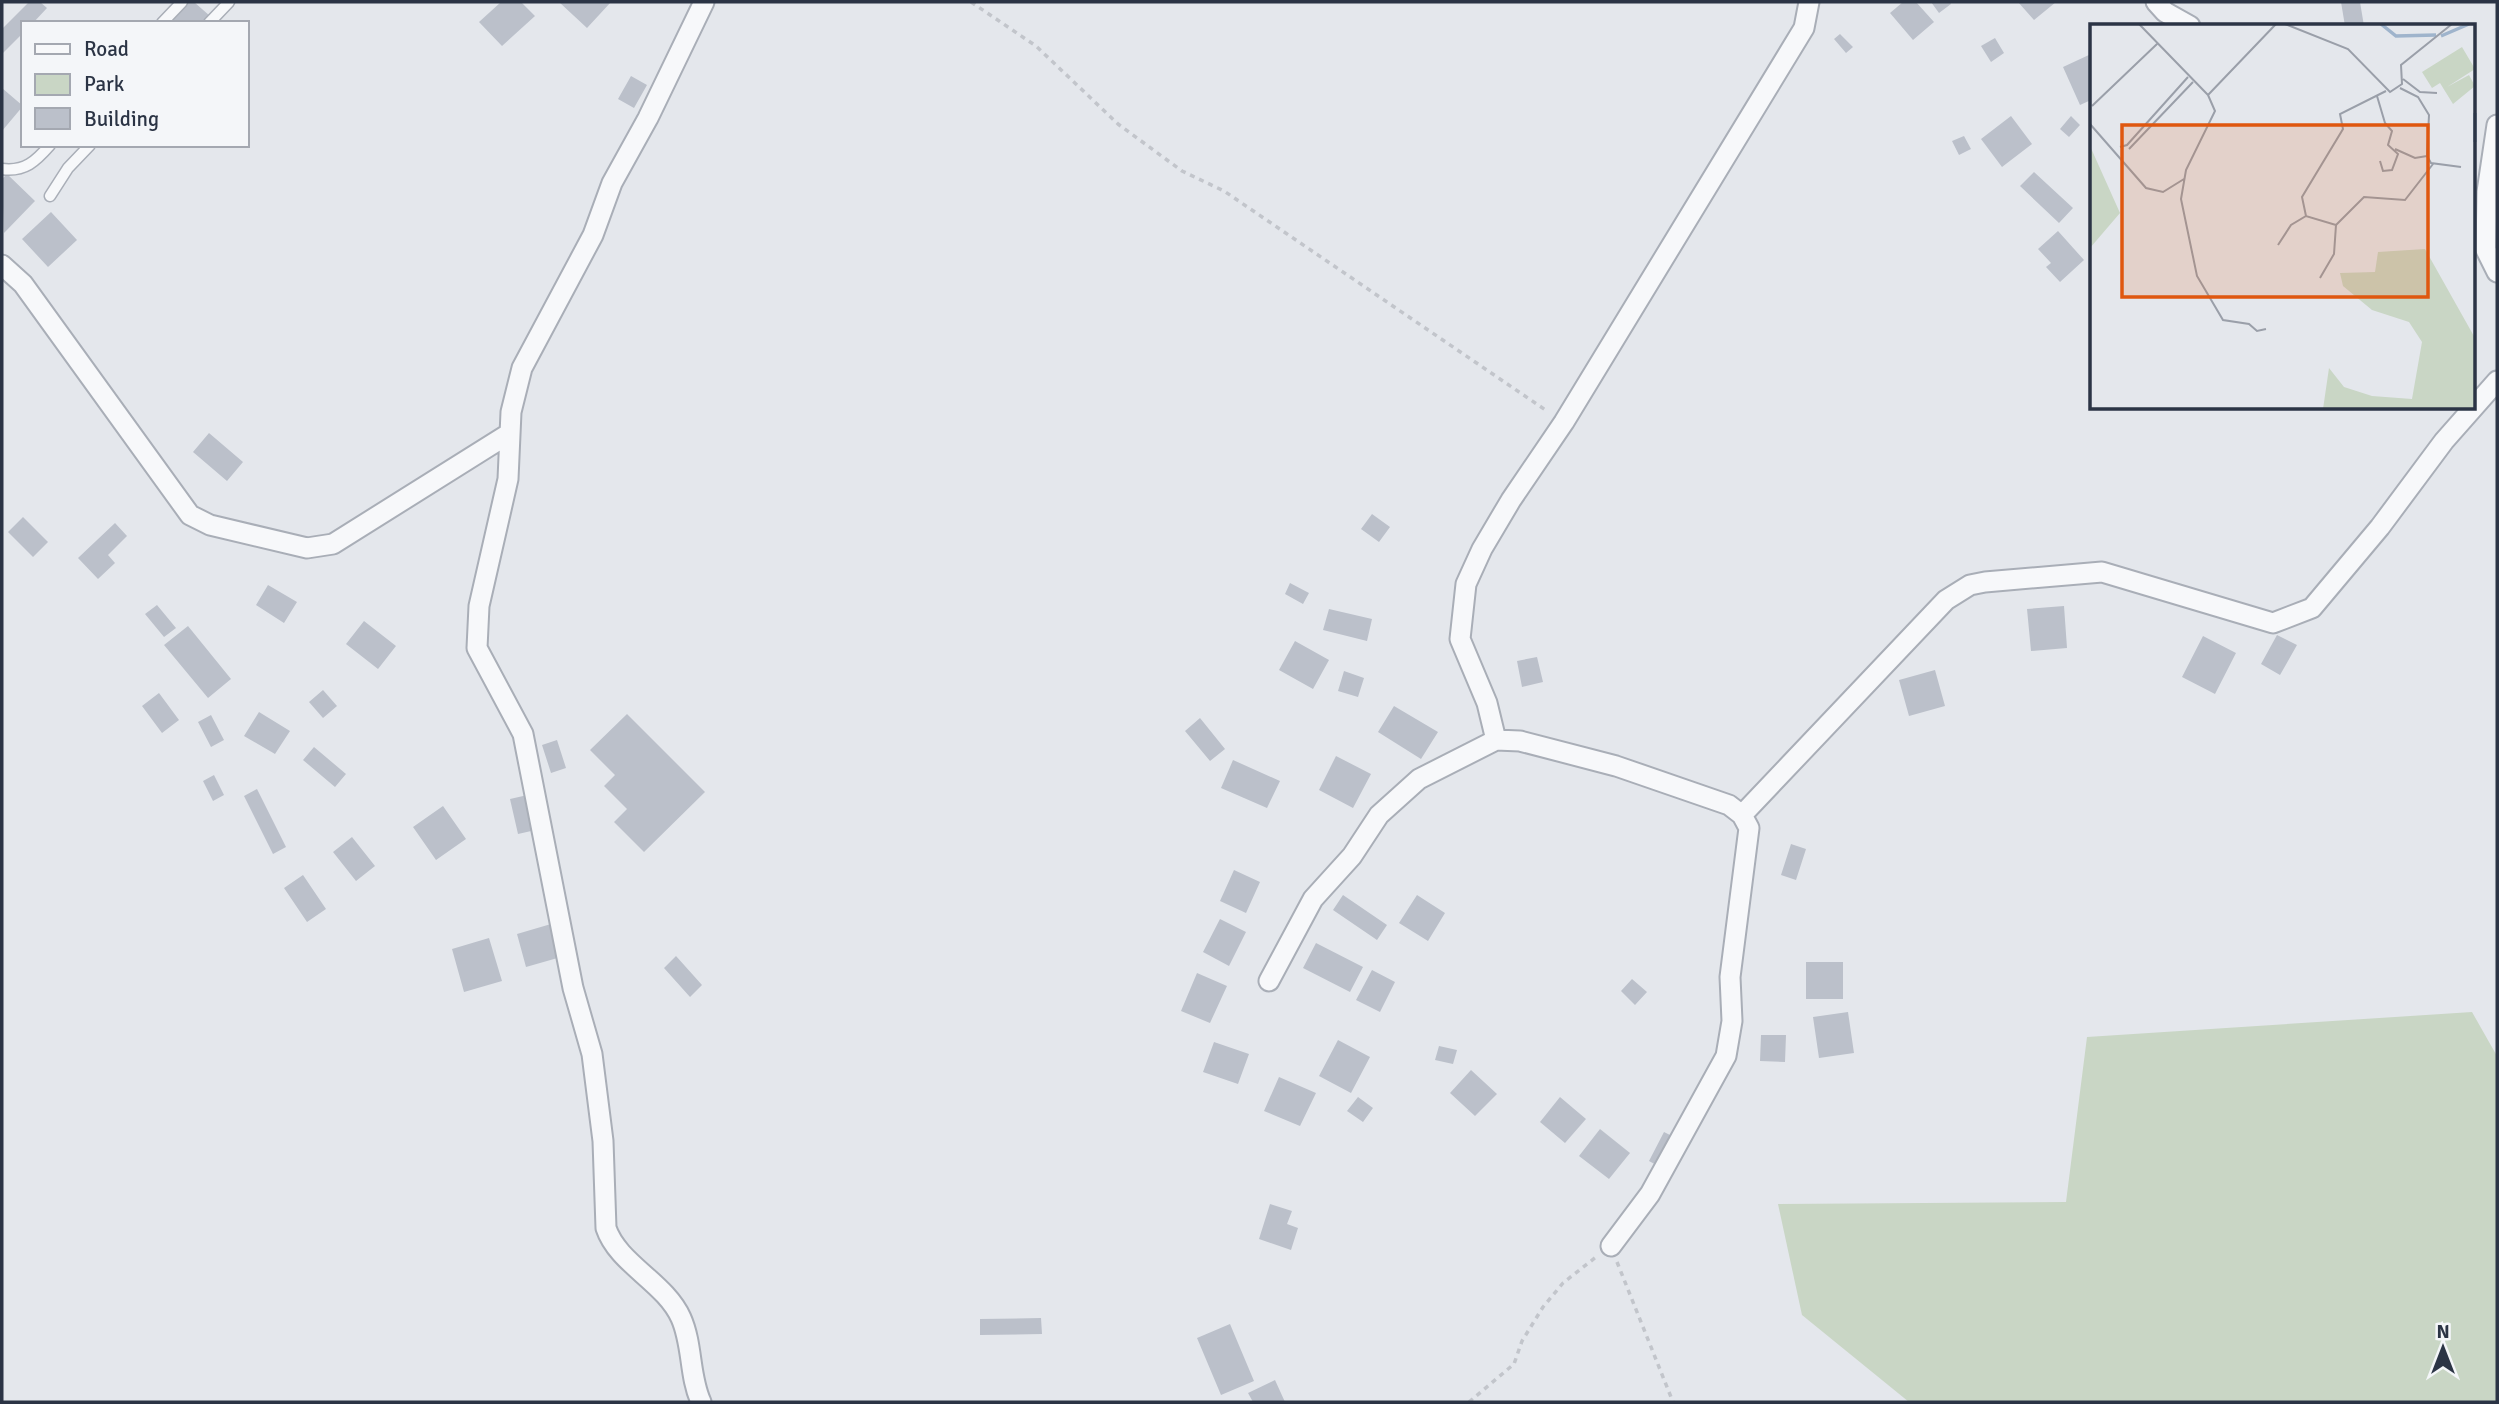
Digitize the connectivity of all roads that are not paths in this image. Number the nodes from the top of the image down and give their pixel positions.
1 (181, 2) edge
2 (229, 2) edge
3 (704, 2) edge
4 (1809, 2) edge
5 (2156, 2) edge
6 (164, 21) edge
7 (211, 21) edge
8 (2186, 24) edge
9 (2497, 125) edge
10 (48, 147) edge
11 (88, 147) edge
12 (2, 169) edge
13 (50, 196) dead end
14 (2479, 250) edge
15 (2, 265) edge
16 (2497, 272) edge
17 (2497, 381) edge
18 (2474, 407) edge
19 (2471, 410) edge
20 (510, 433) junction
21 (1496, 740) junction
22 (1742, 815) junction
23 (1269, 981) dead end
24 (1611, 1246) road end
25 (701, 1402) edge

1 - 6 lane
2 - 7 lane
3 - 20 street
4 - 21 street
5 - 8 street
9 - 14 street
10 - 12 lane
11 - 13 lane
14 - 16 street
15 - 20 street
17 - 18 street
19 - 22 street
20 - 25 street
21 - 22 street
21 - 23 street
22 - 24 street

